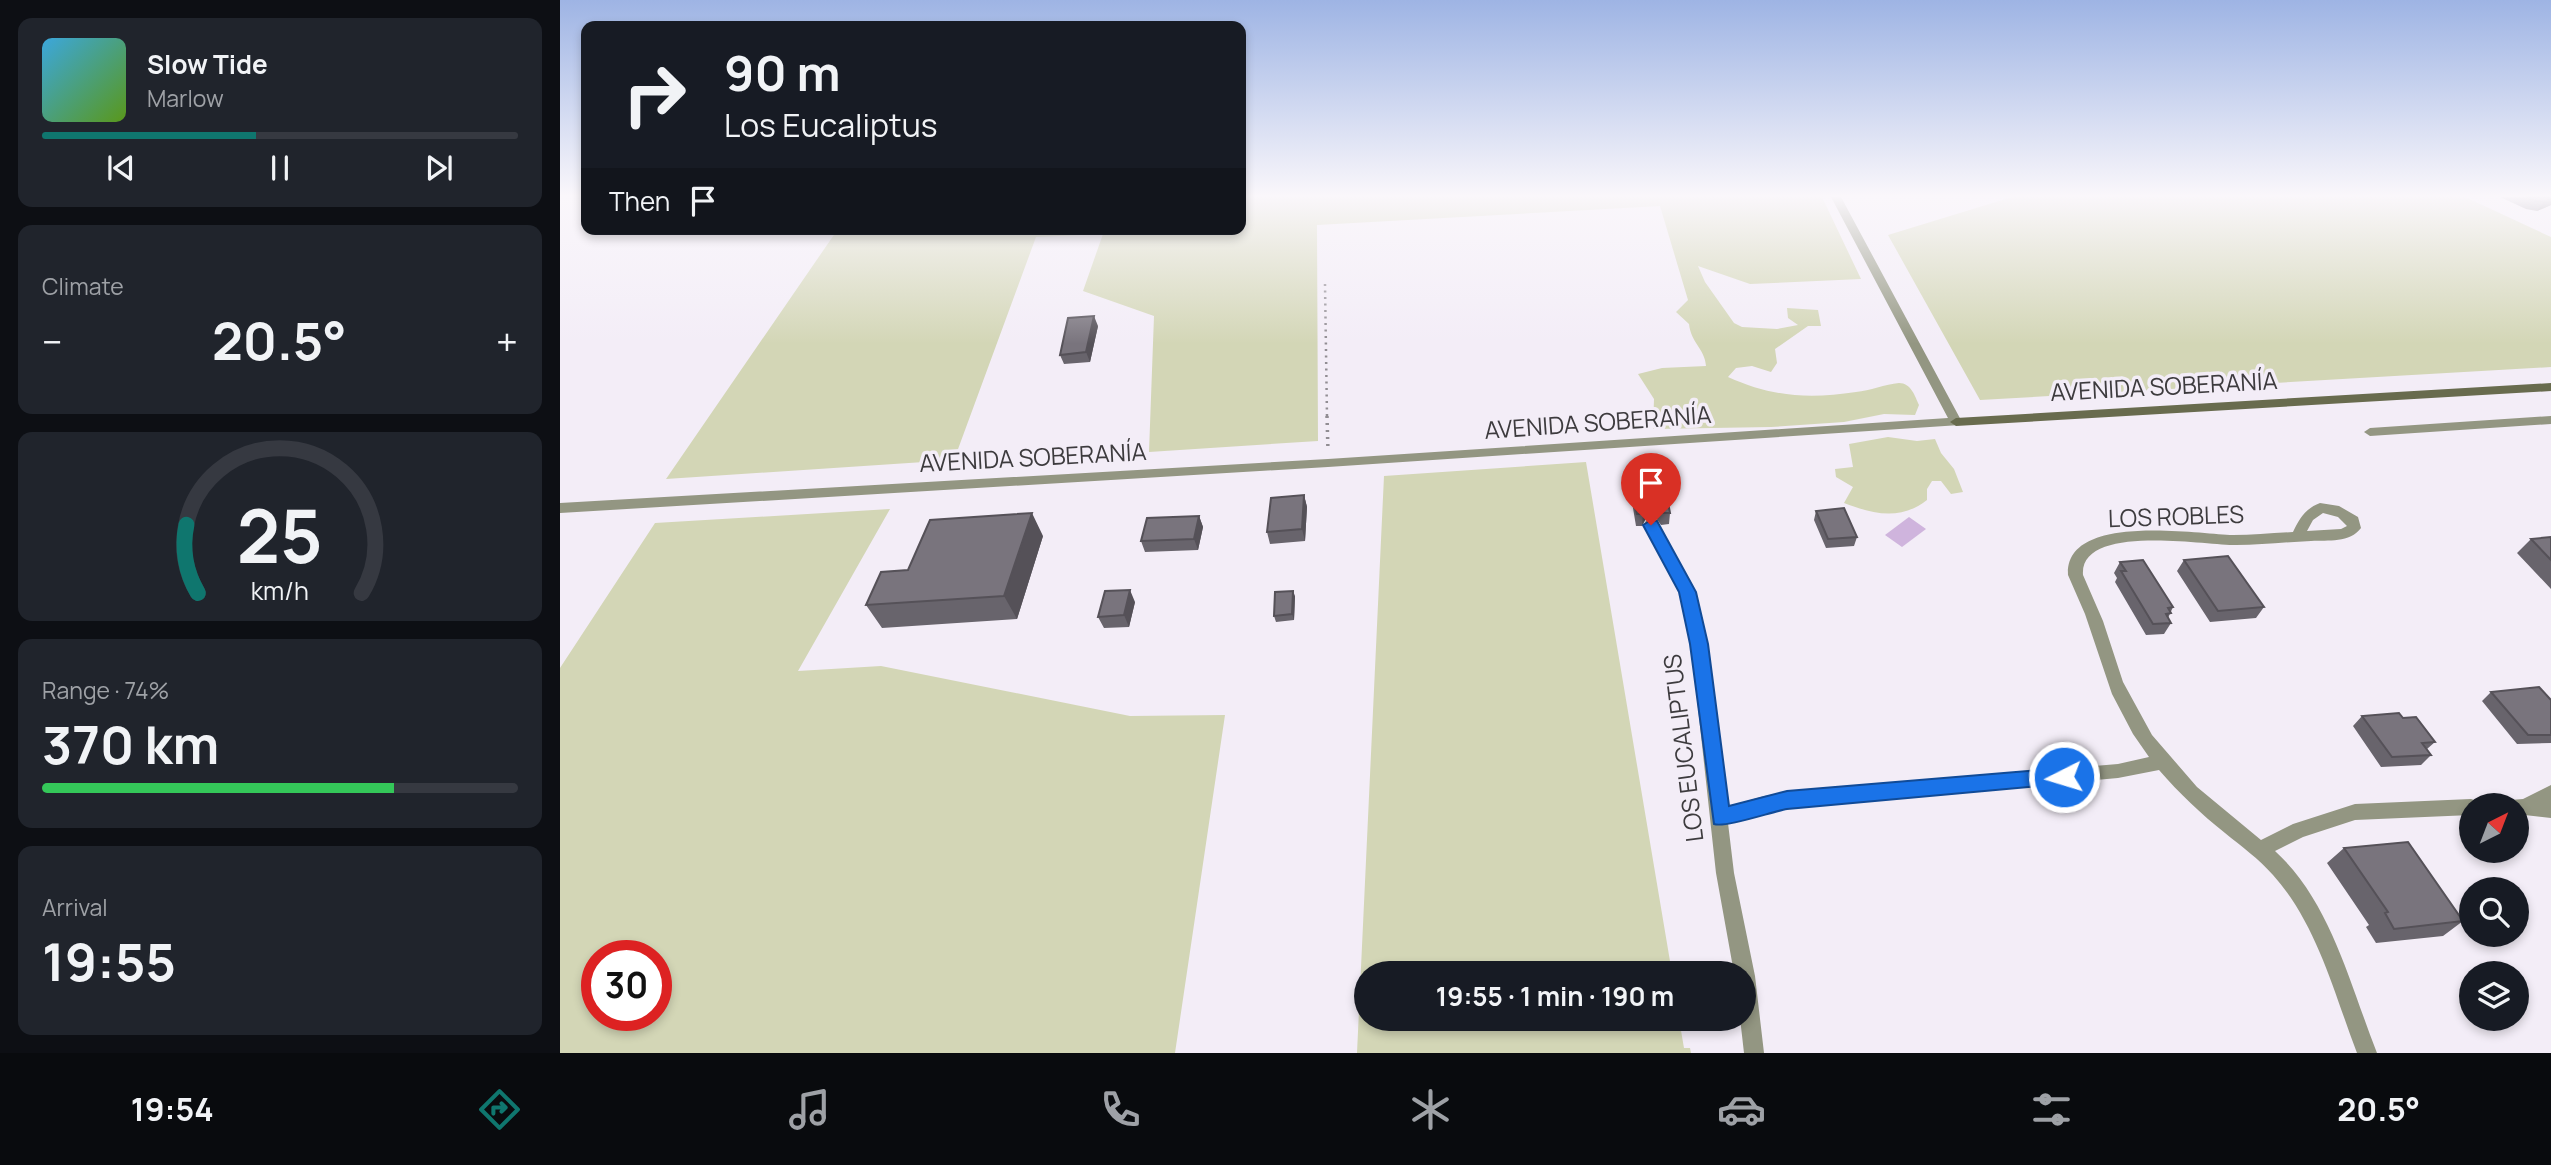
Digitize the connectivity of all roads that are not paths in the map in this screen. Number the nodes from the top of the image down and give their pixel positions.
1 (1862, 246) edge
2 (2551, 387) edge
3 (2551, 420) edge
4 (1956, 422) junction
5 (2370, 432) dead end
6 (560, 508) edge
7 (1651, 525) dead end
8 (2298, 535) dead end
9 (2162, 762) junction
10 (2551, 793) edge
11 (2529, 803) edge
12 (2529, 807) edge
13 (2459, 808) edge
14 (2551, 810) edge
15 (1721, 817) junction
16 (2261, 849) junction
17 (1742, 961) edge
18 (1751, 1031) edge
19 (1754, 1053) edge
20 (2367, 1053) edge

1 - 4 street
2 - 4 street, AVENIDA SOBERANÍA
3 - 5 street
4 - 6 street, AVENIDA SOBERANÍA
7 - 15 street, LOS EUCALIPTUS
8 - 9 street, LOS ROBLES
9 - 15 street
9 - 16 street
10 - 11 street
12 - 14 street
13 - 16 street
15 - 17 street, LOS EUCALIPTUS
16 - 20 street
18 - 19 street, LOS EUCALIPTUS

